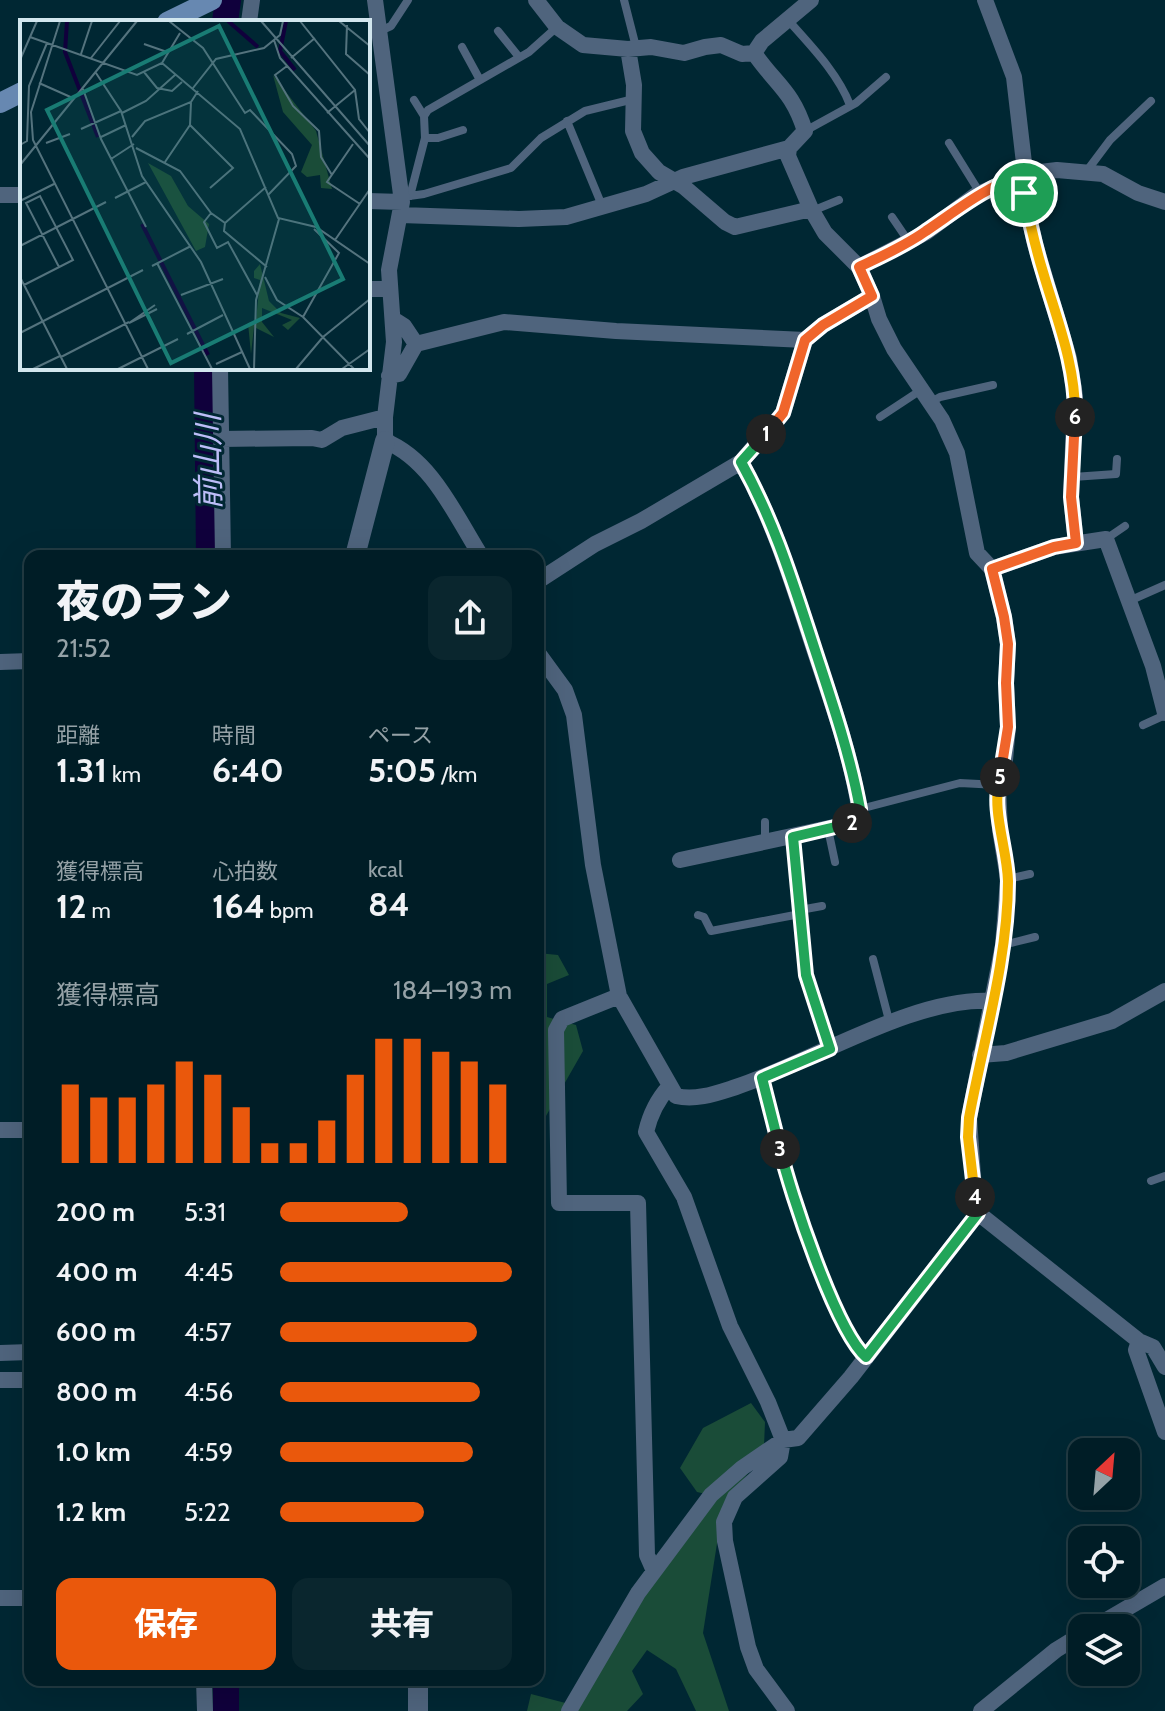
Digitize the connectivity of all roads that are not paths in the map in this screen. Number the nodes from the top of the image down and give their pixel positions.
1 (252, 0) edge
2 (375, 0) edge
3 (408, 0) edge
4 (536, 0) edge
5 (624, 0) edge
6 (985, 0) edge
7 (210, 1) edge
8 (808, 1) edge
9 (173, 13) edge
10 (249, 20) edge
11 (788, 20) junction
12 (557, 27) junction
13 (380, 31) junction
14 (498, 31) dead end
15 (462, 47) dead end
16 (632, 48) junction
17 (754, 53) junction
18 (519, 57) junction
19 (886, 77) dead end
20 (480, 80) junction
21 (20, 93) edge
22 (634, 99) junction
23 (414, 100) dead end
24 (1151, 101) dead end
25 (0, 103) edge
26 (850, 105) junction
27 (424, 116) junction
28 (567, 121) junction
29 (463, 130) dead end
30 (805, 131) junction
31 (425, 138) junction
32 (949, 143) dead end
33 (789, 148) junction
34 (1086, 172) junction
35 (1024, 174) junction
36 (675, 181) junction
37 (980, 193) junction
38 (839, 200) dead end
39 (370, 201) edge
40 (403, 202) junction
41 (1165, 202) edge
42 (603, 208) junction
43 (812, 210) junction
44 (892, 217) dead end
45 (909, 242) junction
46 (859, 267) junction
47 (370, 289) edge
48 (390, 289) junction
49 (872, 296) junction
50 (393, 319) junction
51 (805, 340) junction
52 (416, 344) junction
53 (220, 370) edge
54 (389, 376) junction
55 (993, 385) dead end
56 (926, 396) junction
57 (385, 417) junction
58 (880, 417) dead end
59 (221, 439) junction
60 (385, 441) junction
61 (1117, 459) dead end
62 (741, 462) junction
63 (1073, 477) junction
64 (1125, 526) dead end
65 (1106, 539) junction
66 (1076, 543) junction
67 (223, 550) edge
68 (357, 550) edge
69 (477, 550) edge
70 (992, 569) junction
71 (544, 577) edge
72 (1165, 585) edge
73 (1129, 601) junction
74 (24, 661) edge
75 (544, 661) edge
76 (0, 662) edge
77 (1159, 664) edge
78 (1165, 714) edge
79 (1143, 725) dead end
80 (998, 785) junction
81 (860, 809) junction
82 (765, 822) dead end
83 (828, 829) junction
84 (793, 837) junction
85 (765, 843) junction
86 (680, 860) dead end
87 (835, 862) dead end
88 (1030, 874) dead end
89 (1008, 879) junction
90 (822, 906) dead end
91 (800, 912) junction
92 (698, 915) dead end
93 (1035, 937) dead end
94 (1003, 945) junction
95 (873, 959) dead end
96 (1165, 991) edge
97 (619, 996) junction
98 (992, 1001) junction
99 (890, 1024) junction
100 (830, 1049) junction
101 (980, 1055) junction
102 (762, 1078) junction
103 (669, 1087) junction
104 (0, 1130) edge
105 (24, 1130) edge
106 (1165, 1176) edge
107 (1151, 1181) dead end
108 (978, 1213) junction
109 (1139, 1341) junction
110 (24, 1352) edge
111 (0, 1353) edge
112 (866, 1357) junction
113 (1165, 1367) edge
114 (0, 1380) edge
115 (24, 1380) edge
116 (1165, 1432) edge
117 (783, 1440) junction
118 (654, 1571) junction
119 (1165, 1586) edge
120 (0, 1598) edge
121 (24, 1598) edge
122 (1117, 1614) edge
123 (1068, 1643) edge
124 (204, 1686) edge
125 (418, 1686) edge
126 (205, 1711) edge
127 (418, 1711) edge
128 (569, 1711) edge
129 (787, 1711) edge
130 (981, 1711) edge

1 - 10 street
2 - 13 street
3 - 13 lane
4 - 12 street
5 - 16 lane
6 - 35 street
7 - 9 main road
8 - 11 street
11 - 17 street
11 - 26 lane
12 - 16 street
12 - 18 lane
13 - 40 street
14 - 18 lane
15 - 20 lane
16 - 17 street
16 - 22 street
17 - 30 street
18 - 20 lane
19 - 26 lane
20 - 27 lane
21 - 25 main road
22 - 28 lane
22 - 36 street
23 - 27 lane
24 - 34 lane
26 - 30 lane
27 - 31 lane
28 - 40 lane
28 - 42 lane
29 - 31 lane
30 - 33 street
31 - 40 lane
32 - 37 lane
33 - 36 street
33 - 43 street
34 - 35 street
34 - 41 street
35 - 37 street
35 - 63 street
36 - 42 street
36 - 43 street
37 - 45 street
38 - 43 lane
39 - 40 street
40 - 42 street
40 - 48 street
43 - 46 street
44 - 45 lane
45 - 46 street
46 - 49 street
47 - 48 street
48 - 50 street
49 - 51 street
49 - 56 street
50 - 52 street
50 - 54 street
51 - 52 street
51 - 62 street
52 - 54 street
53 - 59 street
54 - 57 street
55 - 56 lane
56 - 58 lane
56 - 70 street
57 - 59 street
57 - 60 street
59 - 67 street
60 - 68 street
60 - 69 street
61 - 63 lane
62 - 71 street
62 - 81 street
63 - 66 street
64 - 65 lane
65 - 66 street
65 - 73 street
66 - 70 street
70 - 80 street
72 - 73 lane
73 - 77 street
74 - 76 street
75 - 97 street
77 - 78 street
78 - 79 lane
80 - 81 lane
80 - 89 street
81 - 83 street
82 - 85 lane
83 - 84 street
83 - 87 lane
84 - 85 street
84 - 91 lane
85 - 86 street
88 - 89 lane
89 - 94 street
90 - 91 lane
91 - 92 lane
91 - 100 lane
93 - 94 lane
94 - 98 street
95 - 99 lane
96 - 101 street
97 - 103 street
97 - 118 street
98 - 99 street
98 - 101 street
99 - 100 street
100 - 102 street
101 - 108 street
102 - 103 street
102 - 112 lane
103 - 117 street
104 - 105 street
106 - 107 lane
108 - 109 street
108 - 112 street
109 - 113 street
109 - 116 street
110 - 111 street
112 - 117 street
114 - 115 street
117 - 118 street
117 - 129 street
118 - 128 street
119 - 122 street
120 - 121 street
123 - 130 street
124 - 126 street
125 - 127 street

